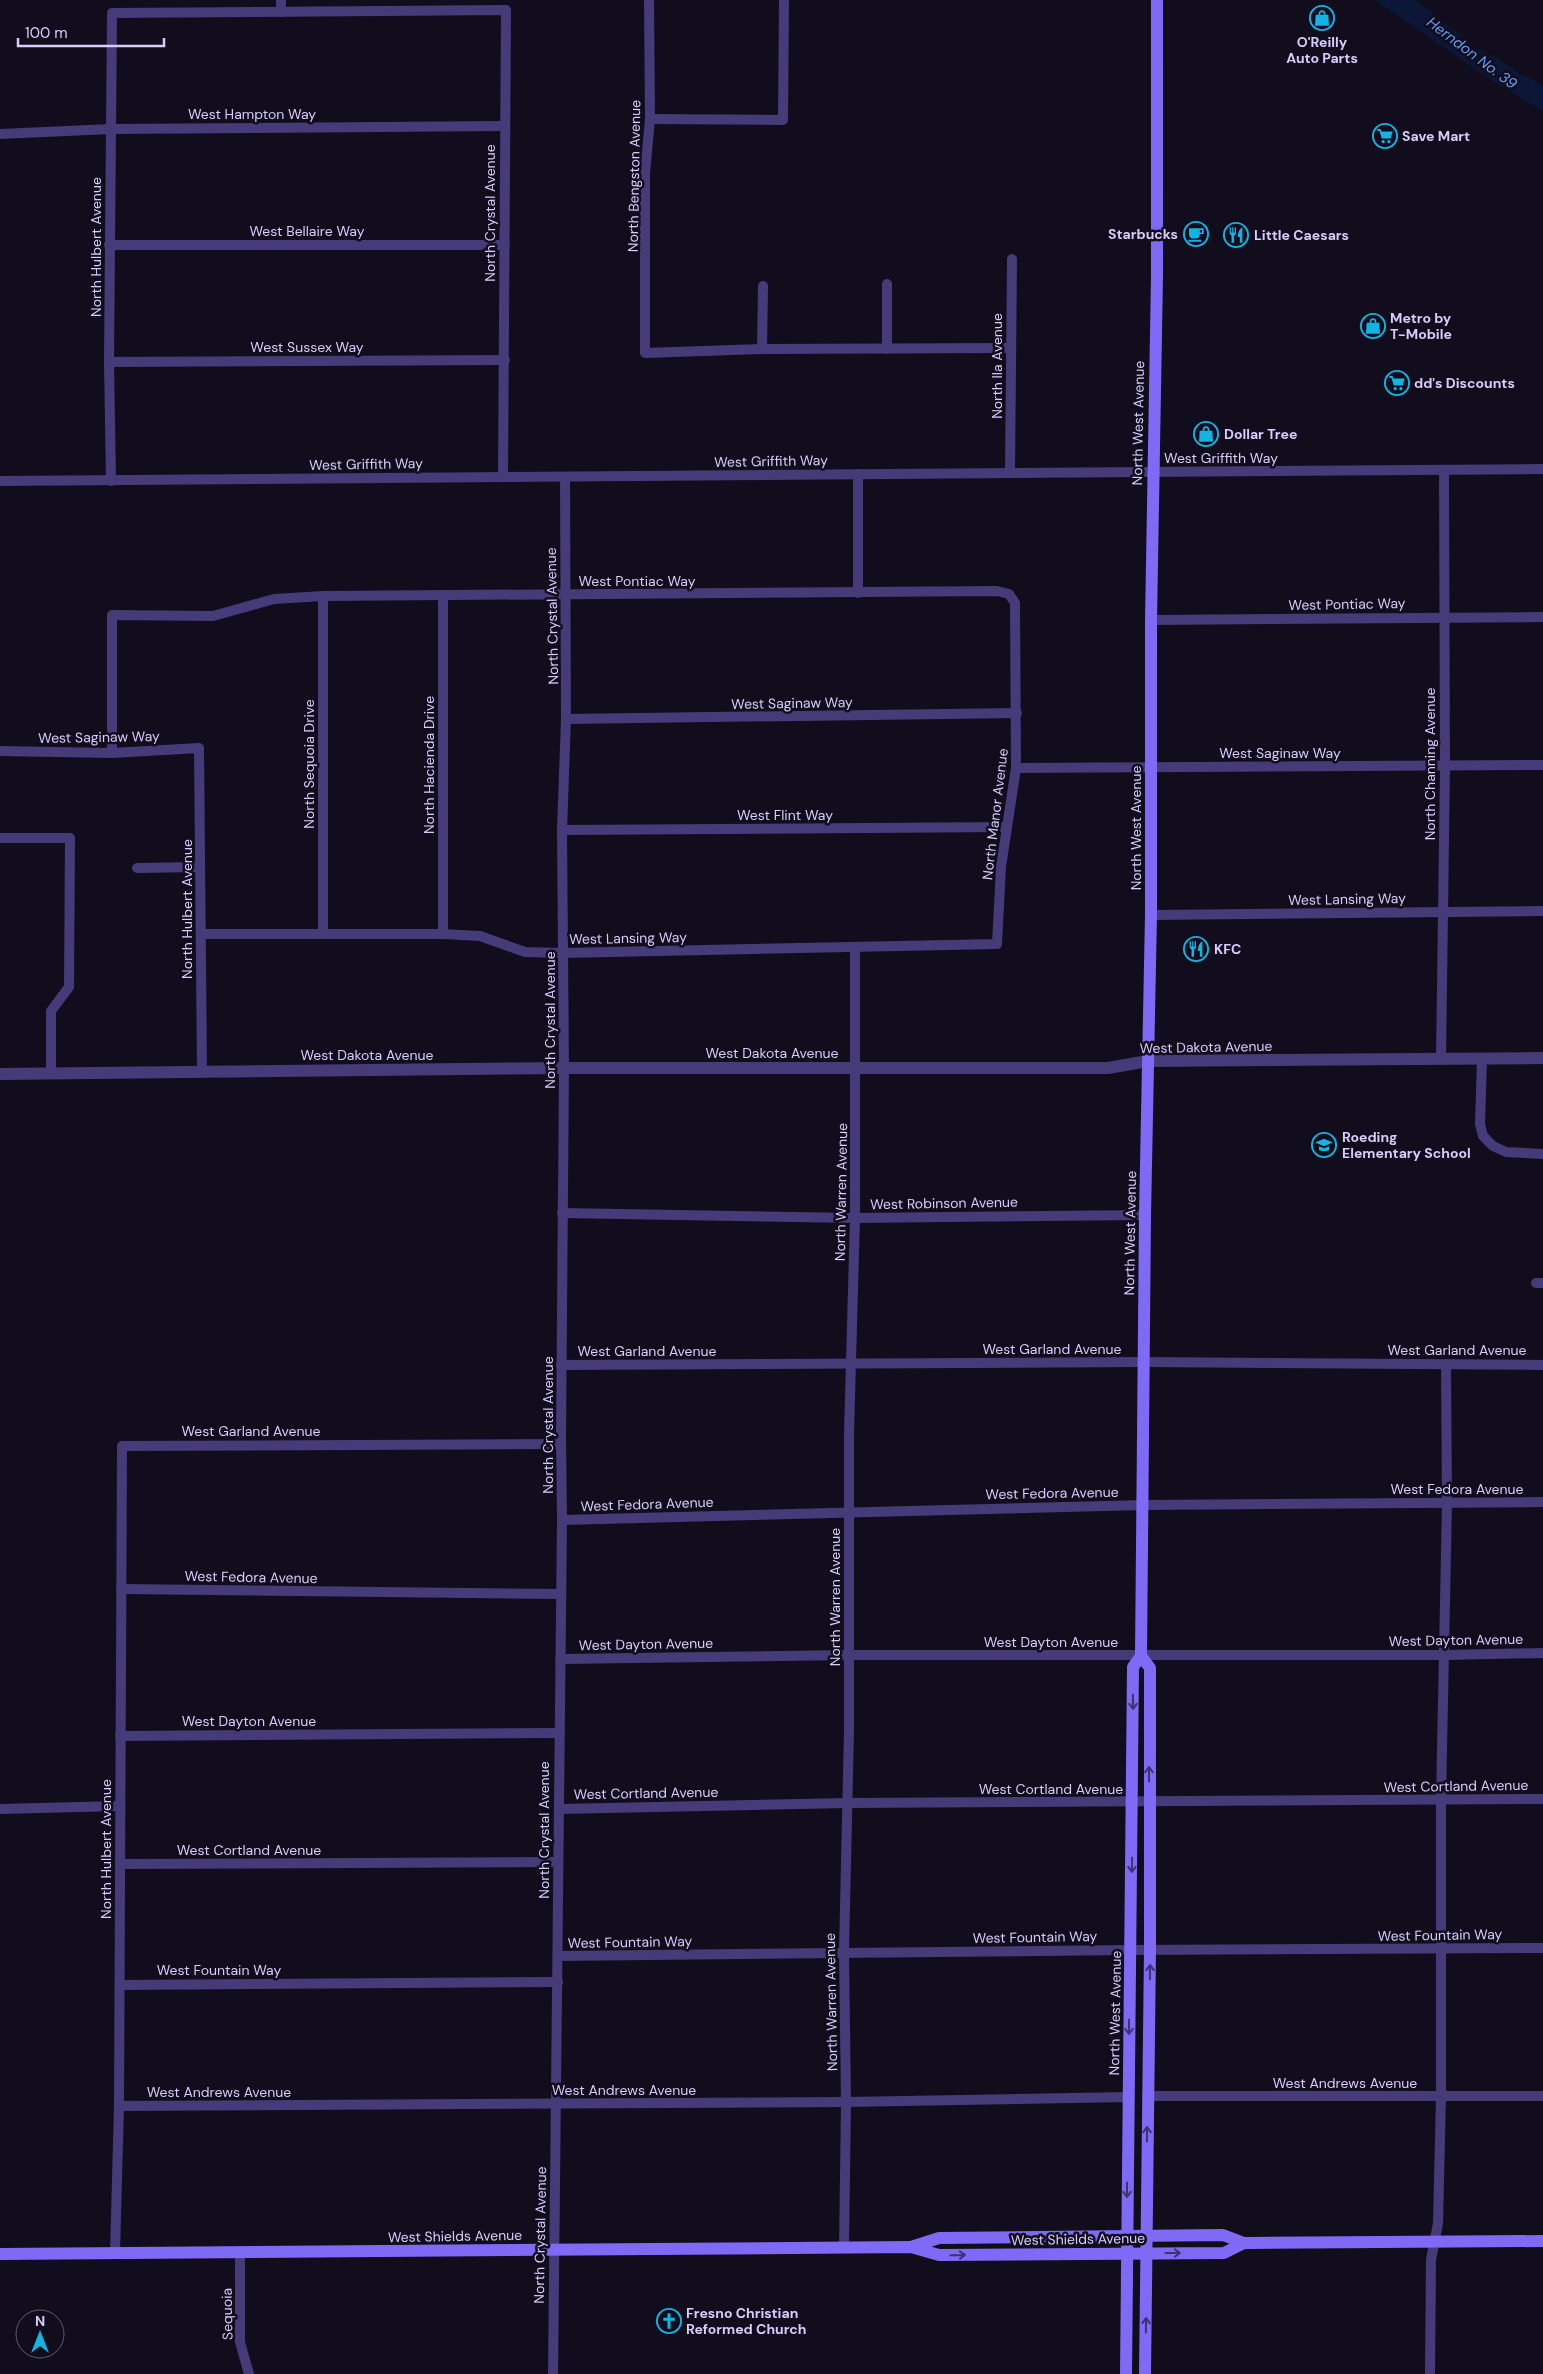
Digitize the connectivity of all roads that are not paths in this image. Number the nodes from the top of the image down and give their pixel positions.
1 (281, 0) edge
2 (649, 0) edge
3 (784, 0) edge
4 (1156, 0) edge
5 (281, 12) junction
6 (650, 120) junction
7 (504, 126) junction
8 (111, 129) junction
9 (0, 134) edge
10 (110, 245) junction
11 (505, 245) junction
12 (1012, 259) dead end
13 (887, 284) dead end
14 (763, 286) dead end
15 (1011, 348) junction
16 (762, 349) junction
17 (887, 349) junction
18 (505, 360) junction
19 (109, 362) junction
20 (1543, 469) edge
21 (1444, 470) junction
22 (1152, 472) junction
23 (1010, 473) junction
24 (858, 474) junction
25 (503, 476) junction
26 (565, 477) junction
27 (111, 481) junction
28 (0, 482) edge
29 (858, 593) junction
30 (564, 595) junction
31 (323, 596) junction
32 (443, 596) junction
33 (1012, 598) joint
34 (1444, 617) junction
35 (1543, 617) edge
36 (1151, 620) junction
37 (1017, 714) junction
38 (566, 719) junction
39 (199, 748) joint
40 (0, 751) edge
41 (112, 753) junction
42 (1543, 765) edge
43 (1150, 767) junction
44 (1445, 767) junction
45 (1016, 768) junction
46 (1007, 827) junction
47 (562, 830) junction
48 (0, 838) edge
49 (200, 867) junction
50 (137, 868) dead end
51 (1543, 911) edge
52 (1442, 912) junction
53 (1151, 915) junction
54 (324, 933) junction
55 (202, 934) junction
56 (443, 934) junction
57 (997, 944) joint
58 (855, 948) junction
59 (563, 953) junction
60 (1482, 1058) junction
61 (1543, 1058) edge
62 (1441, 1059) junction
63 (1148, 1061) junction
64 (564, 1068) junction
65 (856, 1068) junction
66 (202, 1071) junction
67 (0, 1074) edge
68 (51, 1074) junction
69 (1543, 1154) edge
70 (562, 1213) junction
71 (1146, 1214) junction
72 (856, 1218) junction
73 (1144, 1362) junction
74 (850, 1364) junction
75 (1446, 1364) junction
76 (561, 1365) junction
77 (1543, 1365) edge
78 (561, 1444) junction
79 (122, 1446) joint
80 (1543, 1502) edge
81 (1447, 1503) junction
82 (1144, 1505) junction
83 (848, 1511) junction
84 (562, 1520) junction
85 (121, 1589) junction
86 (561, 1594) junction
87 (1543, 1653) edge
88 (849, 1655) junction
89 (1445, 1655) junction
90 (1141, 1656) junction
91 (560, 1659) junction
92 (558, 1733) junction
93 (120, 1736) junction
94 (1543, 1799) edge
95 (1441, 1800) junction
96 (1132, 1802) junction
97 (1148, 1802) junction
98 (846, 1804) junction
99 (119, 1806) junction
100 (559, 1808) junction
101 (0, 1809) edge
102 (558, 1862) junction
103 (120, 1864) junction
104 (1543, 1948) edge
105 (1440, 1949) junction
106 (1131, 1950) junction
107 (1150, 1950) junction
108 (844, 1952) junction
109 (558, 1956) junction
110 (558, 1982) junction
111 (120, 1985) junction
112 (1147, 2096) junction
113 (1543, 2096) edge
114 (1129, 2097) junction
115 (1440, 2097) junction
116 (846, 2102) junction
117 (556, 2104) junction
118 (119, 2106) junction
119 (1127, 2235) junction
120 (1147, 2235) junction
121 (1434, 2241) junction
122 (1543, 2241) edge
123 (1244, 2244) junction
124 (844, 2247) junction
125 (911, 2247) junction
126 (553, 2250) junction
127 (115, 2253) junction
128 (240, 2253) junction
129 (1127, 2253) junction
130 (1147, 2253) junction
131 (0, 2254) edge
132 (249, 2374) edge
133 (552, 2374) edge
134 (1126, 2374) edge
135 (1145, 2374) edge
136 (1430, 2374) edge

1 - 5 street
2 - 6 street, North Bengston Avenue
3 - 6 street
4 - 22 main road, North West Avenue
5 - 7 street, North Crystal Avenue
5 - 8 street, North Hulbert Avenue
6 - 16 street, North Bengston Avenue
7 - 8 street, West Hampton Way
7 - 11 street, North Crystal Avenue
8 - 9 street, West Hampton Way
8 - 10 street, North Hulbert Avenue
10 - 11 street, West Bellaire Way
10 - 19 street, North Hulbert Avenue
11 - 18 street, North Crystal Avenue
12 - 15 street, North Ila Avenue
13 - 17 street
14 - 16 street
15 - 17 street
15 - 23 street, North Ila Avenue
16 - 17 street
18 - 19 street, West Sussex Way
18 - 25 street, North Crystal Avenue
19 - 27 street, North Hulbert Avenue
20 - 21 street, West Griffith Way
21 - 22 street, West Griffith Way
21 - 34 street, North Channing Avenue
22 - 23 street, West Griffith Way
22 - 36 main road, North West Avenue
23 - 24 street, West Griffith Way
24 - 26 street, West Griffith Way
24 - 29 street
25 - 26 street, West Griffith Way
25 - 27 street, West Griffith Way
26 - 30 street, North Crystal Avenue
27 - 28 street, West Griffith Way
29 - 30 street, West Pontiac Way
29 - 33 street, West Pontiac Way
30 - 32 street, West Pontiac Way
30 - 38 street, North Crystal Avenue
31 - 32 street, West Pontiac Way
31 - 41 street, West Pontiac Way
31 - 54 street, North Sequoia Drive
32 - 56 street, North Hacienda Drive
33 - 37 street, North Manor Avenue
34 - 35 street, West Pontiac Way
34 - 36 street, West Pontiac Way
34 - 44 street, North Channing Avenue
36 - 43 main road, North West Avenue
37 - 38 street, West Saginaw Way
37 - 45 street, North Manor Avenue
38 - 47 street, North Crystal Avenue
39 - 41 street, West Saginaw Way
39 - 49 street, North Hulbert Avenue
40 - 41 street, West Saginaw Way
42 - 44 street, West Saginaw Way
43 - 44 street, West Saginaw Way
43 - 45 street, West Saginaw Way
43 - 53 main road, North West Avenue
44 - 52 street, North Channing Avenue
45 - 46 street, North Manor Avenue
46 - 47 street, West Flint Way
46 - 57 street, North Manor Avenue
47 - 59 street, North Crystal Avenue
48 - 68 street
49 - 50 street
49 - 55 street, North Hulbert Avenue
51 - 52 street, West Lansing Way
52 - 53 street, West Lansing Way
52 - 62 street, North Channing Avenue
53 - 63 main road, North West Avenue
54 - 55 street, West Lansing Way
54 - 56 street, West Lansing Way
55 - 66 street, North Hulbert Avenue
56 - 59 street, West Lansing Way
57 - 58 street, West Lansing Way
58 - 59 street, West Lansing Way
58 - 65 street, North Warren Avenue
59 - 64 street, North Crystal Avenue
60 - 61 street, West Dakota Avenue
60 - 62 street, West Dakota Avenue
60 - 69 street
62 - 63 street, West Dakota Avenue
63 - 65 street, West Dakota Avenue
63 - 71 main road, North West Avenue
64 - 65 street, West Dakota Avenue
64 - 66 street, West Dakota Avenue
64 - 70 street, North Crystal Avenue
65 - 72 street, North Warren Avenue
66 - 68 street, West Dakota Avenue
67 - 68 street, West Dakota Avenue
70 - 72 street, West Robinson Avenue
70 - 76 street, North Crystal Avenue
71 - 72 street, West Robinson Avenue
71 - 73 main road, North West Avenue
72 - 74 street, North Warren Avenue
73 - 74 street, West Garland Avenue
73 - 75 street, West Garland Avenue
73 - 82 main road, North West Avenue
74 - 76 street, West Garland Avenue
74 - 83 street, North Warren Avenue
75 - 77 street, West Garland Avenue
75 - 81 street
76 - 78 street, North Crystal Avenue
78 - 79 street, West Garland Avenue
78 - 84 street, North Crystal Avenue
79 - 85 street, North Hulbert Avenue
80 - 81 street, West Fedora Avenue
81 - 82 street, West Fedora Avenue
81 - 89 street
82 - 83 street, West Fedora Avenue
82 - 90 main road, North West Avenue
83 - 84 street, West Fedora Avenue
83 - 88 street, North Warren Avenue
84 - 86 street, North Crystal Avenue
85 - 86 street, West Fedora Avenue
85 - 93 street, North Hulbert Avenue
86 - 91 street, North Crystal Avenue
87 - 89 street, West Dayton Avenue
88 - 90 street, West Dayton Avenue
88 - 91 street, West Dayton Avenue
88 - 98 street, North Warren Avenue
89 - 90 street, West Dayton Avenue
89 - 95 street
90 -> 96 main road, North West Avenue
97 -> 90 main road, North West Avenue
91 - 92 street, North Crystal Avenue
92 - 93 street, West Dayton Avenue
92 - 100 street, North Crystal Avenue
93 - 99 street, North Hulbert Avenue
94 - 95 street, West Cortland Avenue
95 - 97 street, West Cortland Avenue
95 - 105 street
96 - 97 street, West Cortland Avenue
96 - 98 street, West Cortland Avenue
96 -> 106 main road, North West Avenue
97 - 107 main road, North West Avenue
98 - 100 street, West Cortland Avenue
98 - 108 street, North Warren Avenue
99 - 101 street
99 - 103 street, North Hulbert Avenue
100 - 102 street, North Crystal Avenue
102 - 103 street, West Cortland Avenue
102 - 109 street, North Crystal Avenue
103 - 111 street, North Hulbert Avenue
104 - 105 street, West Fountain Way
105 - 107 street, West Fountain Way
105 - 115 street
106 - 107 street, West Fountain Way
106 - 108 street, West Fountain Way
106 -> 114 main road, North West Avenue
112 -> 107 main road, North West Avenue
108 - 109 street, West Fountain Way
108 - 116 street, North Warren Avenue
109 - 110 street, North Crystal Avenue
110 - 111 street, West Fountain Way
110 - 117 street, North Crystal Avenue
111 - 118 street, North Hulbert Avenue
112 - 115 street, West Andrews Avenue
120 -> 112 main road, North West Avenue
113 - 115 street, West Andrews Avenue
114 - 116 street, West Andrews Avenue
114 -> 119 main road, North West Avenue
115 - 121 street
116 - 117 street, West Andrews Avenue
116 - 124 street, North Warren Avenue
117 - 118 street, West Andrews Avenue
117 - 126 street, North Crystal Avenue
118 - 127 street, North Hulbert Avenue
119 - 120 main road, West Shields Avenue
119 - 125 main road, West Shields Avenue
119 - 129 main road, North West Avenue
120 - 123 main road, West Shields Avenue
120 - 130 main road, North West Avenue
121 - 122 main road, West Shields Avenue
121 - 123 main road, West Shields Avenue
121 - 136 street
130 -> 123 main road, West Shields Avenue
124 - 125 main road, West Shields Avenue
124 - 126 main road, West Shields Avenue
125 -> 129 main road, West Shields Avenue
126 - 128 main road, West Shields Avenue
126 - 133 street, North Crystal Avenue
127 - 128 main road, West Shields Avenue
127 - 131 main road, West Shields Avenue
128 - 132 street, Sequoia
129 - 130 main road, West Shields Avenue
129 - 134 main road, North West Avenue
135 -> 130 main road, North West Avenue

